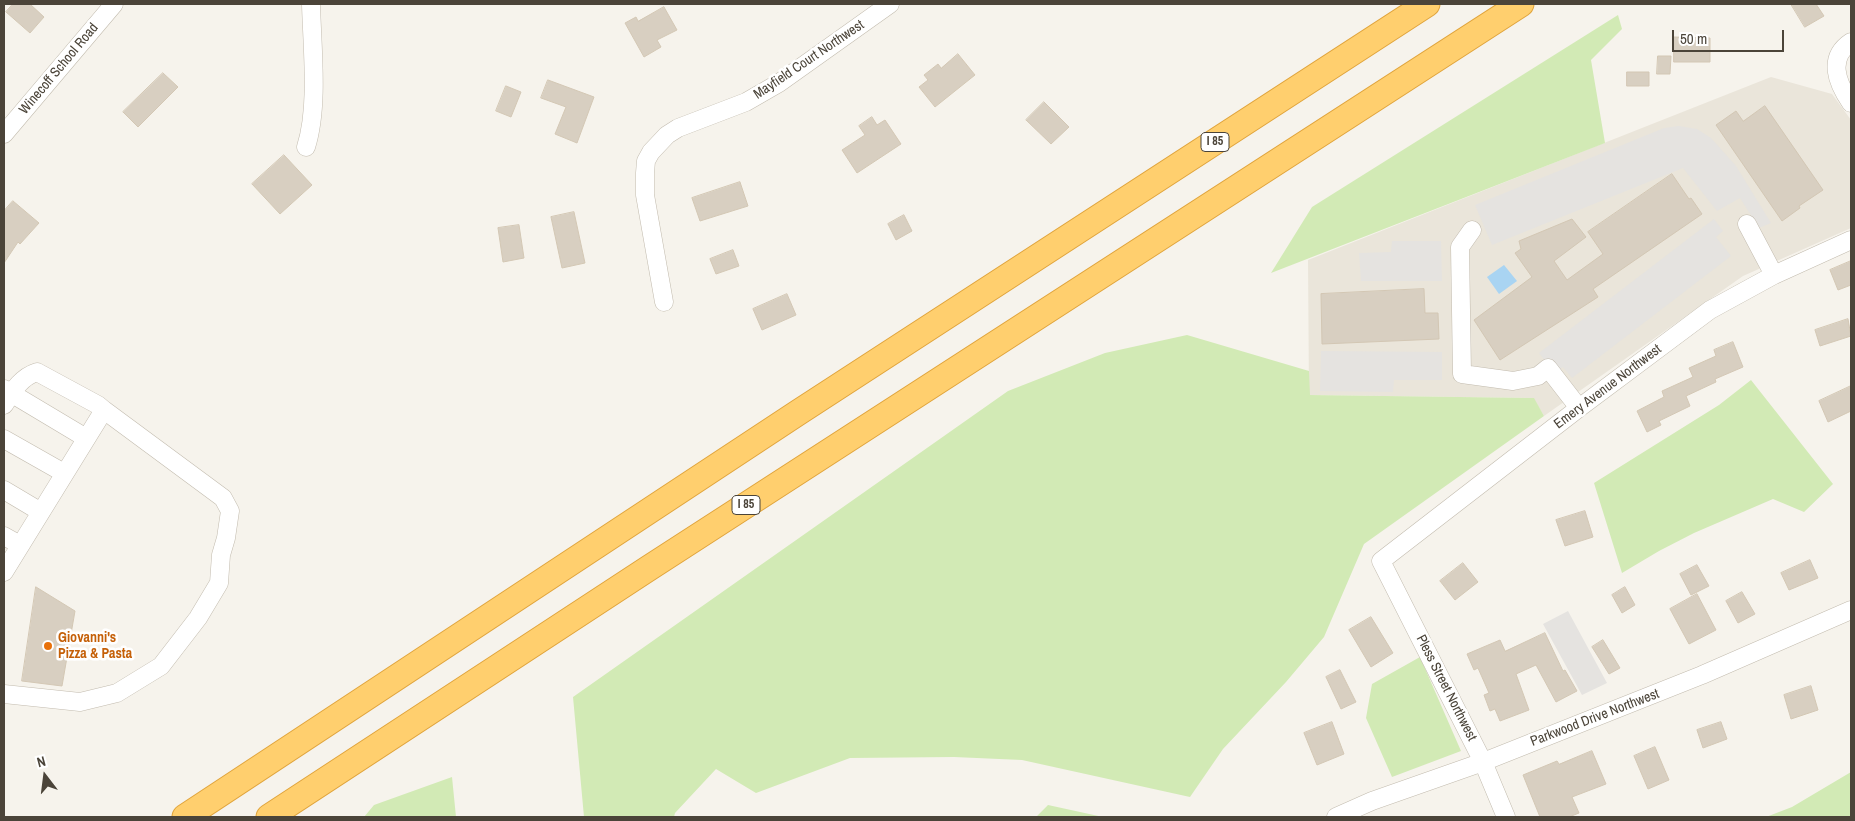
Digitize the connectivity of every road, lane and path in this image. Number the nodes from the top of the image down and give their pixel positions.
1 (114, 4) edge
2 (311, 4) edge
3 (890, 4) edge
4 (1428, 4) edge
5 (1521, 4) edge
6 (1528, 4) edge
7 (1484, 28) junction
8 (1851, 42) edge
9 (1851, 103) edge
10 (4, 134) edge
11 (306, 147) dead end
12 (1747, 224) dead end
13 (1472, 230) dead end
14 (1851, 240) edge
15 (1774, 275) junction
16 (664, 302) dead end
17 (6, 396) edge
18 (1579, 408) junction
19 (104, 410) junction
20 (86, 438) junction
21 (4, 439) edge
22 (64, 474) junction
23 (4, 490) edge
24 (41, 512) junction
25 (4, 536) edge
26 (20, 545) junction
27 (1381, 561) joint
28 (4, 572) edge
29 (1851, 610) edge
30 (4, 694) edge
31 (1483, 762) junction
32 (185, 817) edge
33 (269, 817) edge
34 (1336, 817) edge
35 (1506, 817) edge

1 - 10 street, Winecoff School Road
2 - 11 street
3 - 16 street, Mayfield Court Northwest
4 - 32 highway, I 85
5 - 7 highway, I 85
6 - 7 highway
7 - 33 highway, I 85
8 - 9 street
12 - 15 street
13 - 18 street
14 - 15 street, Emery Avenue Northwest
15 - 18 street, Emery Avenue Northwest
17 - 19 street
17 - 20 street
18 - 27 street, Emery Avenue Northwest
19 - 20 street
19 - 30 street
20 - 22 street
21 - 22 street
22 - 24 street
23 - 24 street
24 - 26 street
25 - 26 street
26 - 28 street
27 - 31 street, Pless Street Northwest
29 - 31 street, Parkwood Drive Northwest
31 - 34 street, Parkwood Drive Northwest
31 - 35 street, Pless Street Northwest

